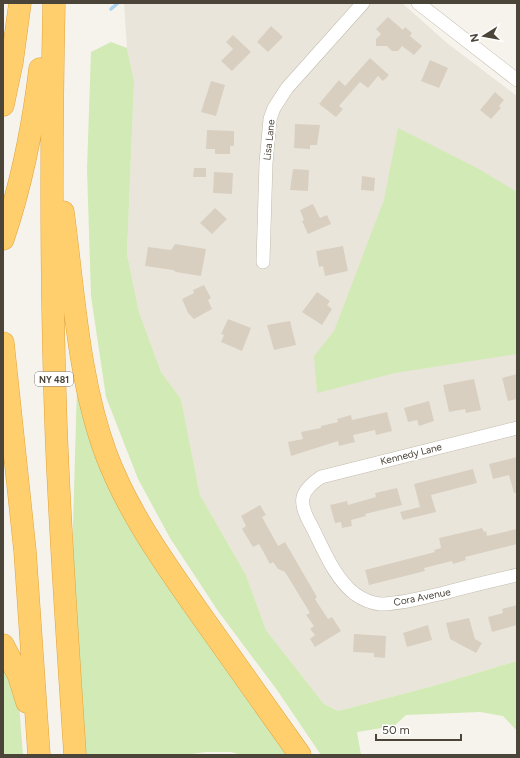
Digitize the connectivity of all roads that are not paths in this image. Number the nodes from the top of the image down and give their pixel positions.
1 (20, 3) edge
2 (46, 3) edge
3 (54, 3) edge
4 (363, 3) edge
5 (418, 3) edge
6 (517, 80) edge
7 (3, 105) edge
8 (51, 123) junction
9 (3, 239) edge
10 (262, 262) dead end
11 (3, 343) edge
12 (517, 428) edge
13 (308, 486) joint
14 (517, 575) edge
15 (3, 644) edge
16 (35, 755) edge
17 (39, 755) edge
18 (74, 755) edge
19 (300, 755) edge

1 - 7 highway
2 - 9 highway
3 - 8 highway, NY 481
4 - 10 street, Lisa Lane
5 - 6 street
8 - 18 highway, NY 481
8 - 19 highway
11 - 17 highway
12 - 13 street, Kennedy Lane
13 - 14 street, Cora Avenue
15 - 16 highway

